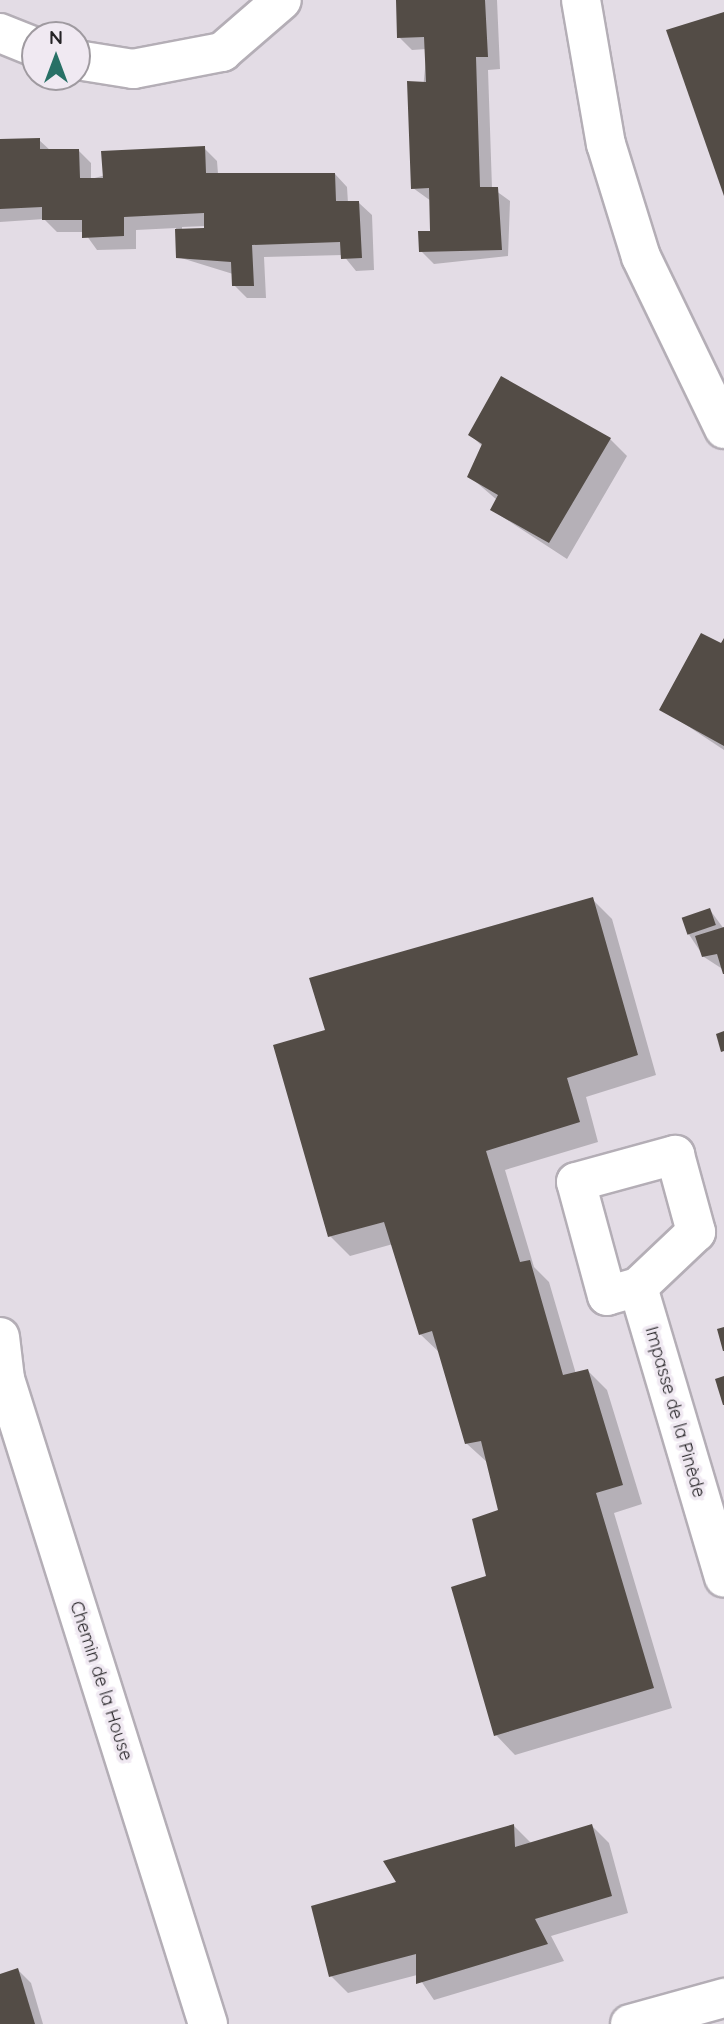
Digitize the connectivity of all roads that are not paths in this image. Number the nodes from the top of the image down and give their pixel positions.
1 (282, 0) edge
2 (581, 0) edge
3 (0, 33) edge
4 (21, 41) edge
5 (91, 62) edge
6 (724, 429) edge
7 (638, 1287) dead end
8 (0, 1337) edge
9 (724, 1578) edge
10 (724, 1998) edge
11 (208, 2024) edge
12 (630, 2024) edge

1 - 5 street
2 - 6 street
3 - 4 street
7 - 9 street, Impasse de la Pinède
8 - 11 street, Chemin de la House
10 - 12 street

